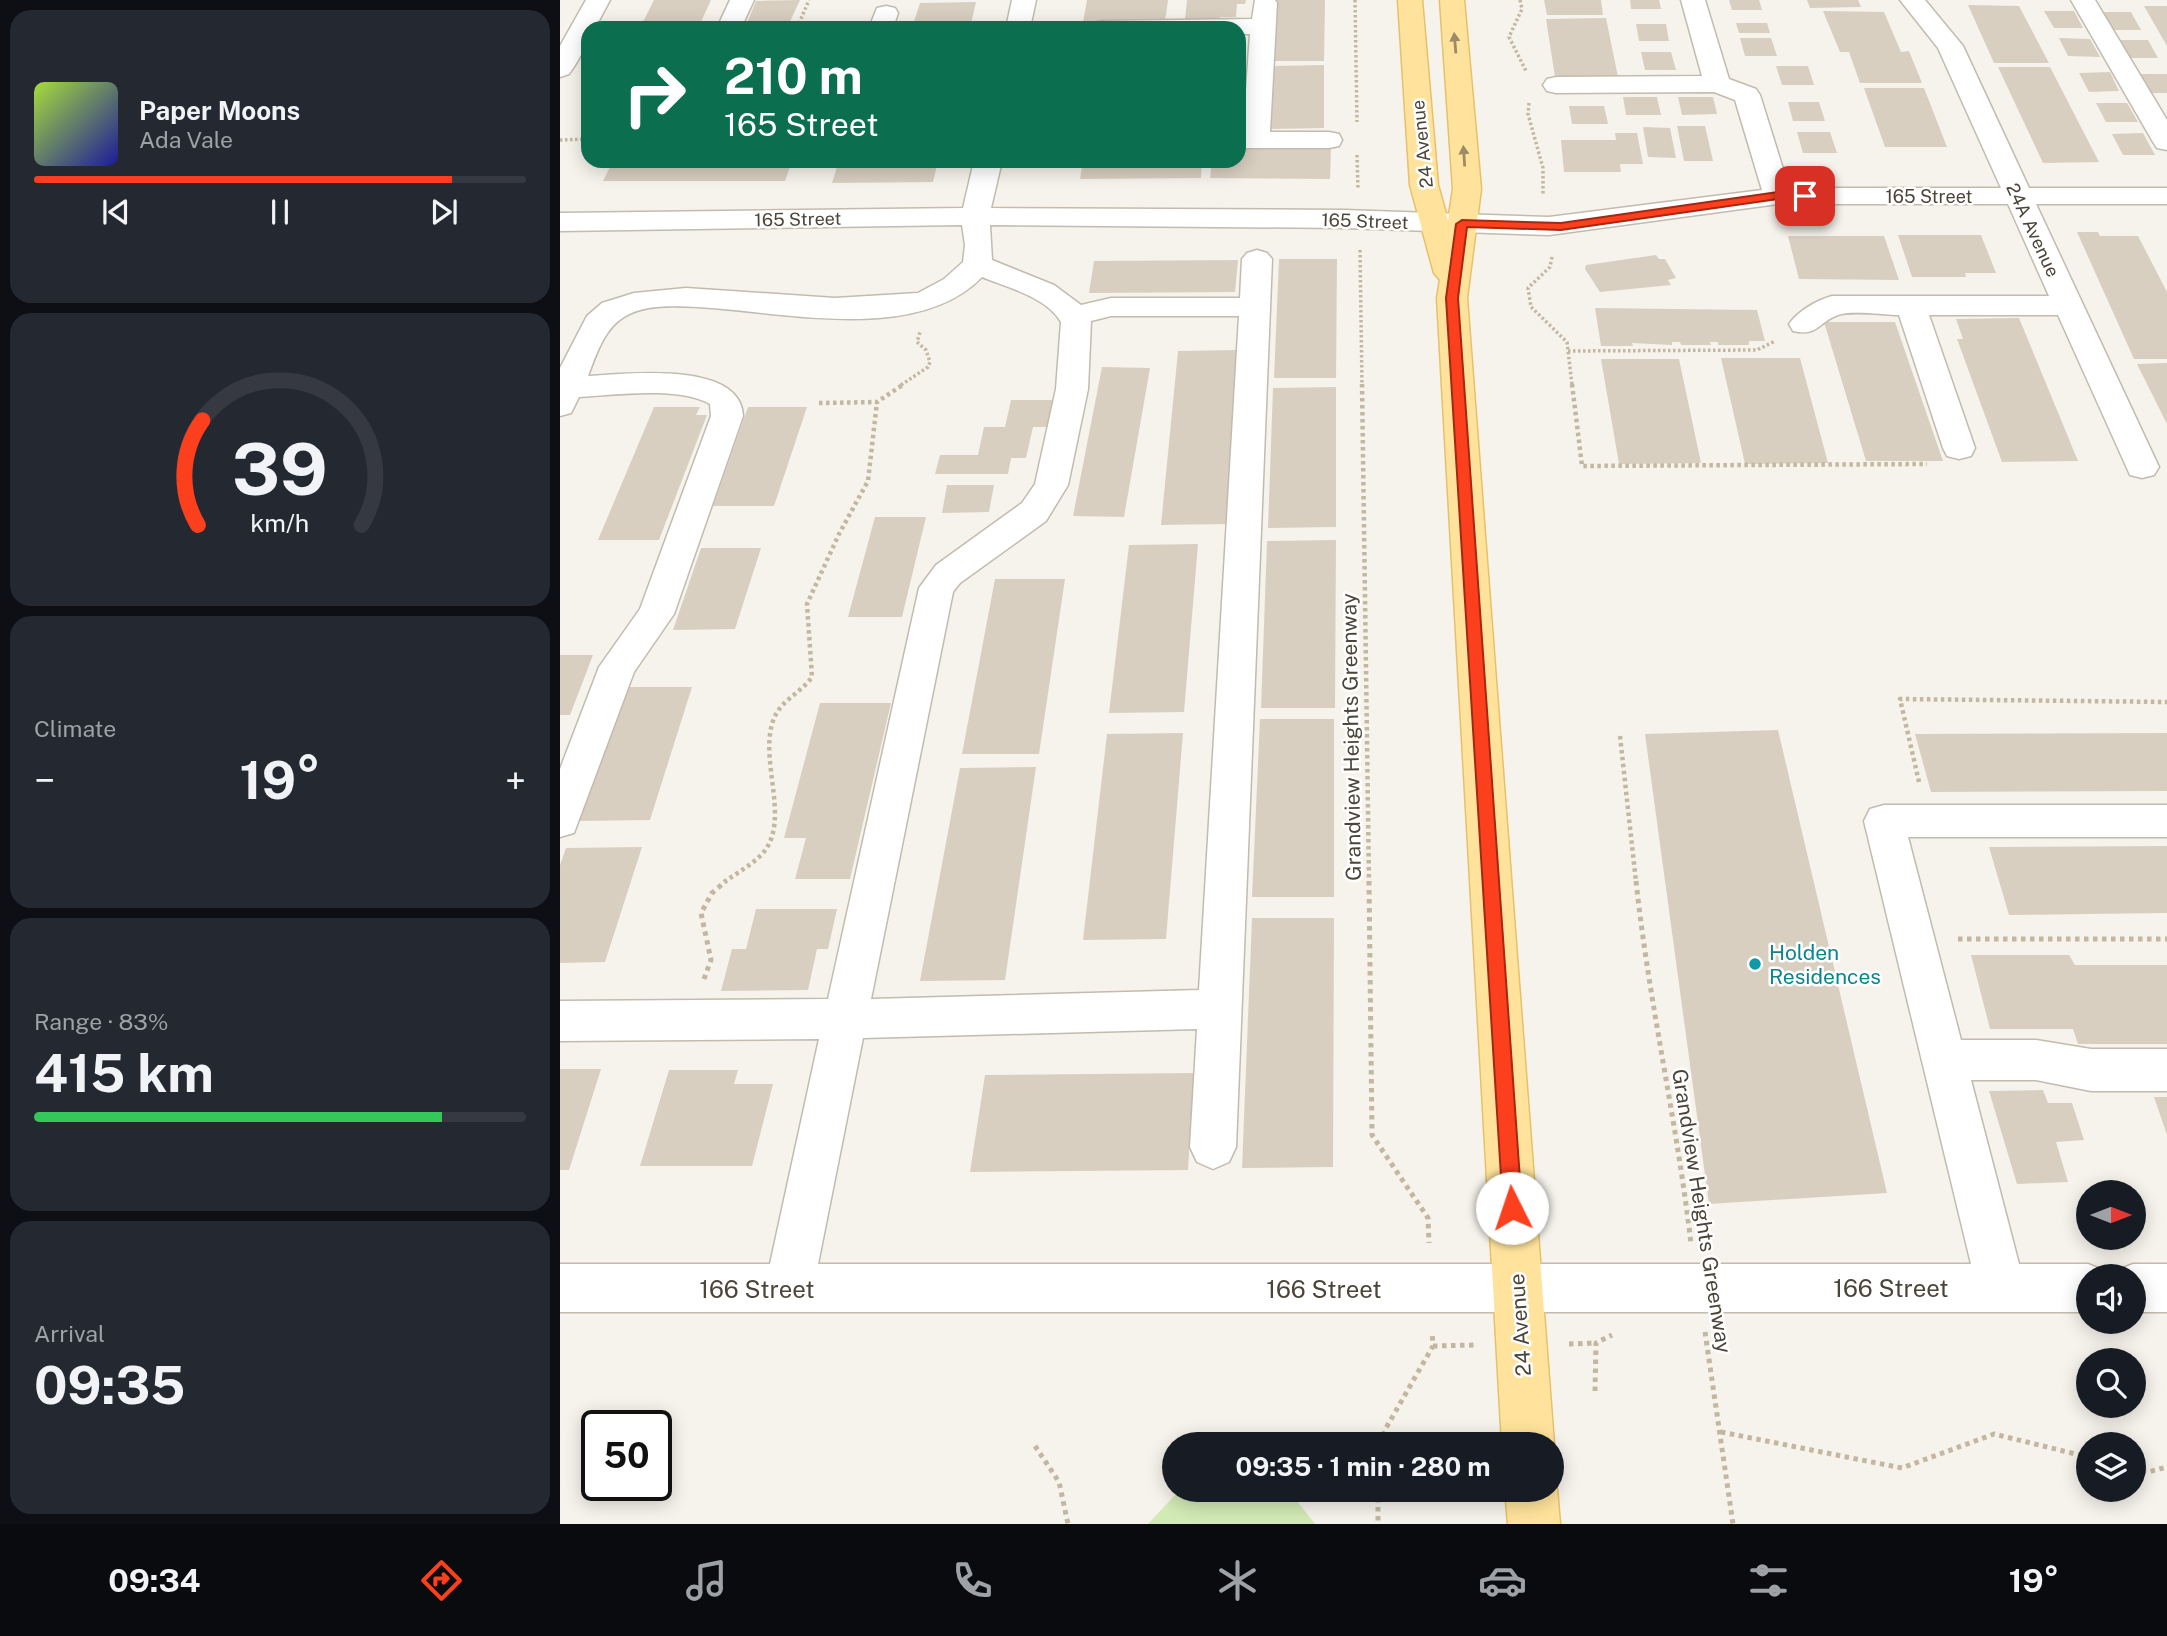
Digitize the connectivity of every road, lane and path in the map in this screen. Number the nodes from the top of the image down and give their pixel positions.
1 (598, 0) edge
2 (742, 0) edge
3 (809, 0) edge
4 (1024, 0) edge
5 (1265, 0) edge
6 (1355, 0) edge
7 (1410, 0) edge
8 (1452, 0) edge
9 (1520, 0) edge
10 (1693, 0) edge
11 (1912, 0) edge
12 (2083, 0) edge
13 (586, 21) edge
14 (732, 21) edge
15 (800, 21) edge
16 (1020, 21) edge
17 (1246, 26) edge
18 (1263, 26) junction
19 (581, 31) edge
20 (560, 69) edge
21 (1527, 74) dead end
22 (1717, 84) junction
23 (1556, 85) dead end
24 (1530, 94) dead end
25 (1357, 124) dead end
26 (581, 139) edge
27 (561, 140) edge
28 (1247, 140) edge
29 (1329, 140) dead end
30 (2167, 142) edge
31 (1357, 152) dead end
32 (986, 168) edge
33 (2017, 195) junction
34 (1778, 196) junction
35 (2167, 196) edge
36 (975, 216) junction
37 (1359, 220) junction
38 (560, 222) edge
39 (1448, 223) junction
40 (1549, 226) junction
41 (1257, 260) dead end
42 (977, 264) junction
43 (928, 301) junction
44 (1911, 306) junction
45 (2068, 306) junction
46 (1255, 307) junction
47 (1073, 316) junction
48 (1804, 324) joint
49 (1568, 351) junction
50 (564, 396) edge
51 (877, 402) junction
52 (819, 403) dead end
53 (1959, 448) joint
54 (2142, 467) dead end
55 (2167, 702) edge
56 (1620, 736) dead end
57 (560, 821) edge
58 (1928, 821) junction
59 (2167, 821) edge
60 (1914, 939) junction
61 (2167, 939) edge
62 (1220, 1009) junction
63 (846, 1019) junction
64 (679, 1020) junction
65 (560, 1021) edge
66 (1944, 1060) junction
67 (2167, 1070) edge
68 (1213, 1147) dead end
69 (560, 1288) edge
70 (1697, 1288) junction
71 (2001, 1288) junction
72 (2076, 1288) edge
73 (2146, 1288) edge
74 (2167, 1288) edge
75 (789, 1289) junction
76 (1430, 1290) junction
77 (1517, 1290) junction
78 (1618, 1333) dead end
79 (1595, 1391) dead end
80 (1384, 1432) edge
81 (1527, 1432) edge
82 (1721, 1432) junction
83 (1035, 1446) dead end
84 (2076, 1454) edge
85 (2167, 1467) edge
86 (2146, 1472) edge
87 (1378, 1502) edge
88 (1532, 1502) edge
89 (1068, 1524) edge
90 (1378, 1524) edge
91 (1534, 1524) edge
92 (1733, 1524) edge

1 - 13 street
2 - 14 street
3 - 15 path
4 - 16 street
5 - 18 street
6 - 25 path
7 - 39 main road, 24 Avenue
39 -> 8 main road, 24 Avenue
9 - 21 path
10 - 22 street
11 - 33 street, 24A Avenue
12 - 30 street
17 - 18 street
18 - 28 street
19 - 20 street
22 - 23 street
22 - 34 street
24 - 40 path
26 - 27 path
28 - 29 street
31 - 37 path, Grandview Heights Greenway
32 - 36 street
33 - 34 street, 165 Street
33 - 35 street, 165 Street
33 - 45 street, 24A Avenue
34 - 40 street, 165 Street
36 - 37 street, 165 Street
36 - 38 street, 165 Street
36 - 42 street
37 - 39 street, 165 Street
37 - 76 path, Grandview Heights Greenway
39 - 40 street, 165 Street
39 - 77 main road, 24 Avenue
40 - 49 path
41 - 46 street
42 - 43 street
42 - 47 street
43 - 50 street
43 - 51 path
44 - 45 street
44 - 48 street
44 - 53 street
45 - 54 street, 24A Avenue
46 - 47 street
46 - 62 street
47 - 63 street
48 - 49 path
49 - 53 path
50 - 57 street
51 - 52 path
51 - 64 path
55 - 58 path
56 - 70 path, Grandview Heights Greenway
58 - 59 street
58 - 60 street
60 - 61 path
60 - 66 street
62 - 63 street
62 - 68 street
63 - 64 street
63 - 75 street
64 - 65 street
66 - 67 street
66 - 71 street
69 - 75 street, 166 Street
70 - 71 street, 166 Street
70 - 77 street, 166 Street
70 - 82 path, Grandview Heights Greenway
71 - 72 street, 166 Street
73 - 74 street
75 - 76 street, 166 Street
76 - 77 street, 166 Street
76 - 80 path, Grandview Heights Greenway
77 - 81 main road, 24 Avenue
78 - 79 path
82 - 84 path
82 - 92 path, Grandview Heights Greenway
83 - 89 path
85 - 86 path
87 - 90 path
88 - 91 main road

